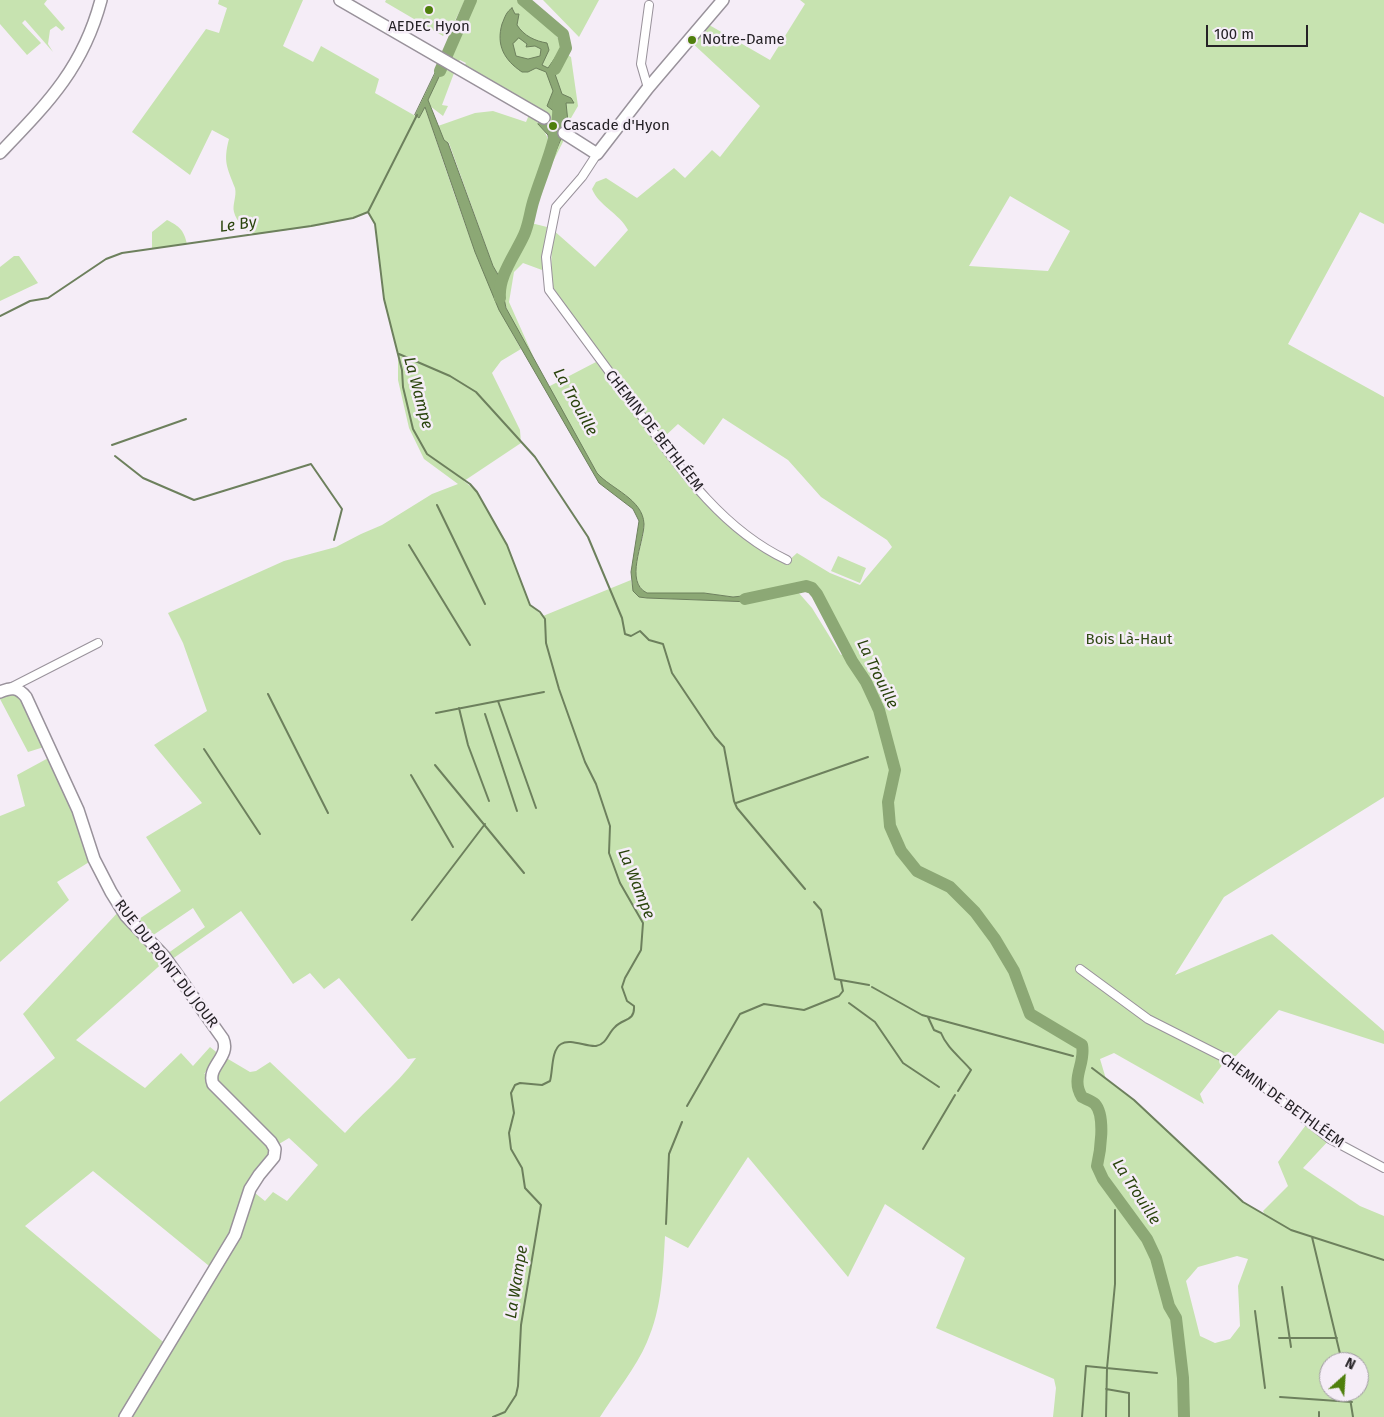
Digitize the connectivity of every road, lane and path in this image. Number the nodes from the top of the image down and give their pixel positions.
1 (101, 0) edge
2 (340, 0) edge
3 (723, 0) edge
4 (649, 5) dead end
5 (648, 88) junction
6 (544, 118) dead end
7 (564, 133) dead end
8 (3, 146) edge
9 (597, 154) junction
10 (787, 560) dead end
11 (98, 643) dead end
12 (5, 690) edge
13 (1080, 969) dead end
14 (1384, 1168) edge
15 (125, 1417) edge

1 - 8 street
2 - 6 street
3 - 5 street
4 - 5 street
5 - 9 street
7 - 9 street
9 - 10 street, CHEMIN DE BETHLÉEM
11 - 12 street
12 - 15 street, RUE DU POINT DU JOUR
13 - 14 street, CHEMIN DE BETHLÉEM

